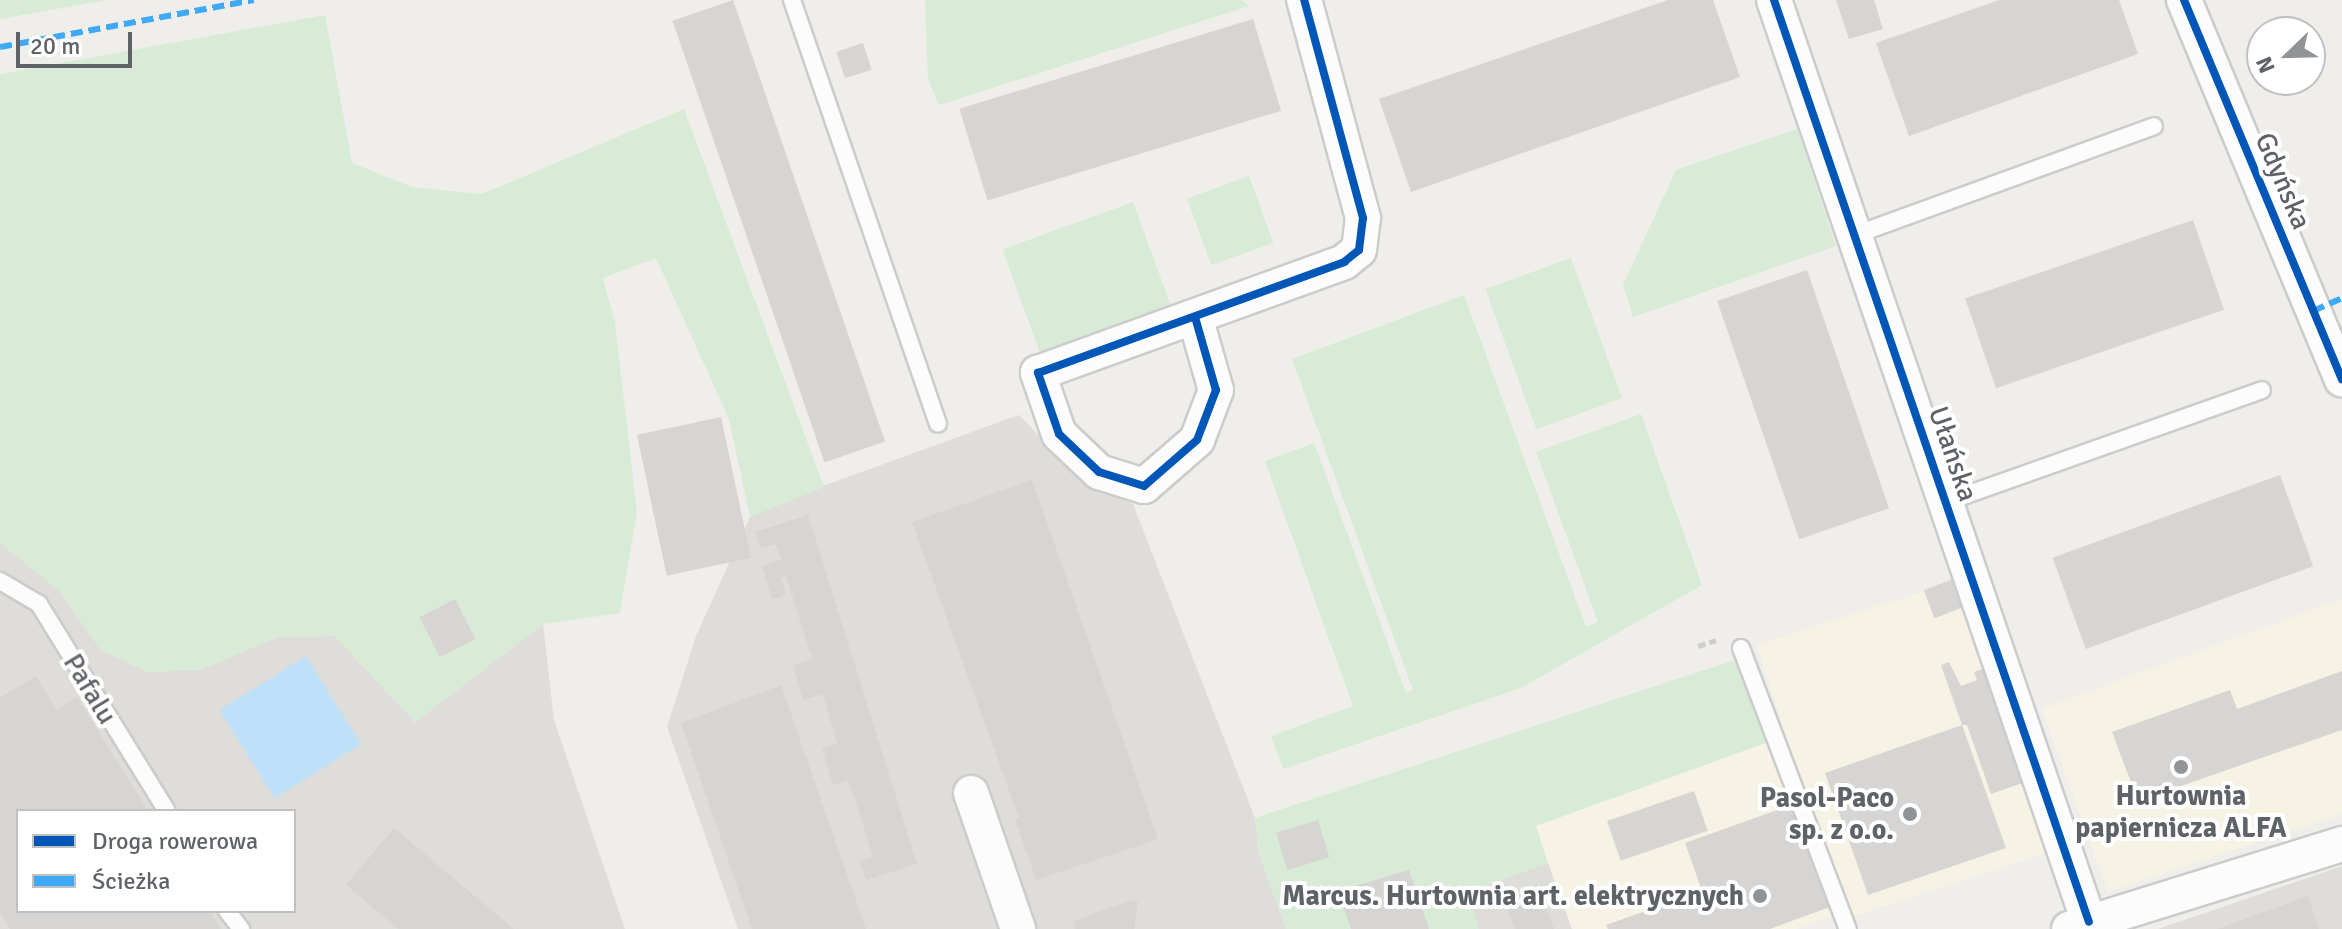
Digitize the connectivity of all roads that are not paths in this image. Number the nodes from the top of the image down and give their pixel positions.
1 (792, 0) edge
2 (1304, 0) edge
3 (1774, 0) edge
4 (2184, 0) edge
5 (2154, 126) dead end
6 (1855, 235) junction
7 (2328, 305) edge
8 (1195, 317) junction
9 (2342, 379) edge
10 (2262, 390) dead end
11 (938, 424) dead end
12 (1946, 502) junction
13 (0, 581) edge
14 (1741, 648) dead end
15 (971, 793) dead end
16 (166, 809) edge
17 (2342, 844) edge
18 (229, 913) edge
19 (2079, 926) edge
20 (241, 929) edge
21 (1018, 929) edge
22 (1848, 929) edge

1 - 11 lane
2 - 8 street
3 - 6 street, Ułańska
4 - 7 street, Gdyńska
5 - 6 lane
6 - 12 street, Ułańska
7 - 9 street, Gdyńska
8 - 8 street
10 - 12 lane
12 - 19 street, Ułańska
13 - 16 lane, Pafalu
14 - 22 lane
15 - 21 street
17 - 19 street
18 - 20 lane

